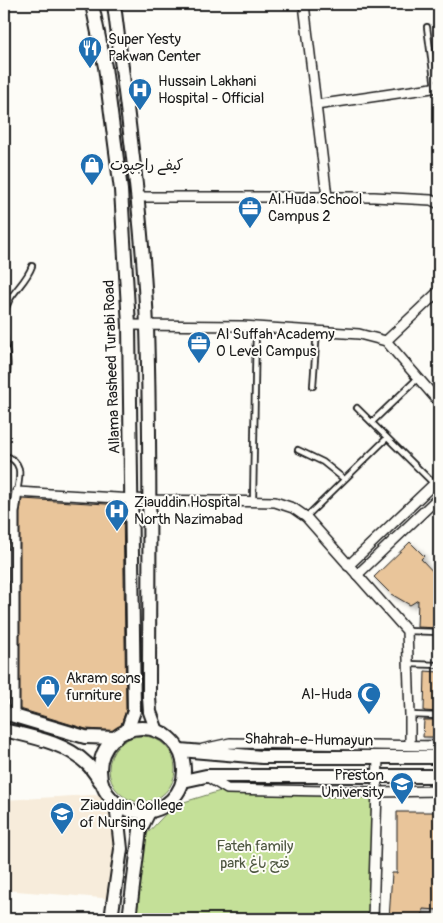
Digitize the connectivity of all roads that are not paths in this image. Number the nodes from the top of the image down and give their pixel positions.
1 (92, 4) edge
2 (114, 4) edge
3 (304, 4) edge
4 (428, 27) dead end
5 (437, 87) edge
6 (316, 105) junction
7 (133, 162) junction
8 (118, 164) junction
9 (137, 197) junction
10 (327, 197) junction
11 (439, 204) edge
12 (140, 234) junction
13 (124, 236) junction
14 (32, 266) dead end
15 (439, 292) edge
16 (4, 317) edge
17 (129, 325) junction
18 (146, 325) junction
19 (256, 327) junction
20 (317, 330) junction
21 (4, 335) edge
22 (386, 341) junction
23 (418, 378) junction
24 (313, 386) dead end
25 (4, 389) edge
26 (439, 402) edge
27 (357, 408) dead end
28 (372, 422) junction
29 (387, 438) junction
30 (298, 450) dead end
31 (4, 455) edge
32 (344, 479) junction
33 (437, 482) edge
34 (17, 492) junction
35 (439, 497) edge
36 (132, 499) junction
37 (150, 500) junction
38 (252, 501) junction
39 (306, 517) junction
40 (4, 526) edge
41 (14, 526) junction
42 (348, 566) junction
43 (356, 575) junction
44 (408, 631) junction
45 (439, 632) edge
46 (409, 664) junction
47 (439, 664) edge
48 (9, 714) edge
49 (410, 715) junction
50 (439, 716) edge
51 (4, 730) edge
52 (127, 731) junction
53 (157, 731) junction
54 (116, 738) junction
55 (410, 745) junction
56 (439, 746) edge
57 (180, 750) junction
58 (193, 750) junction
59 (378, 757) junction
60 (439, 757) edge
61 (206, 776) junction
62 (439, 776) edge
63 (377, 777) junction
64 (183, 782) junction
65 (102, 784) junction
66 (439, 791) edge
67 (378, 792) junction
68 (116, 803) junction
69 (149, 812) junction
70 (111, 919) edge
71 (129, 919) edge
72 (373, 919) edge

1 - 8 main road, Allama Rasheed Turabi Road
2 - 7 main road
3 - 6 street
4 - 5 lane
5 - 6 street
6 - 10 street
7 - 8 main road
7 - 9 main road
8 - 13 main road, Allama Rasheed Turabi Road
9 - 10 street
9 - 12 main road
10 - 11 street
12 - 13 main road
12 - 18 main road
13 - 17 main road, Allama Rasheed Turabi Road
14 - 16 lane
15 - 22 street
17 - 18 street
17 - 36 main road, Allama Rasheed Turabi Road
18 - 19 street
18 - 37 main road
19 - 20 street
19 - 38 lane
20 - 22 street
20 - 24 lane
21 - 25 lane
22 - 23 street
23 - 26 street
23 - 28 lane
27 - 28 lane
28 - 29 lane
29 - 32 lane
29 - 33 lane
30 - 32 lane
31 - 34 lane
32 - 39 lane
33 - 42 street
34 - 36 street
34 - 41 street
35 - 43 street
36 - 37 street
36 - 52 main road, Allama Rasheed Turabi Road
37 - 38 street
37 - 53 main road
38 - 39 street
39 - 42 street
40 - 41 street
41 - 48 street
42 - 43 street
43 - 44 street
44 - 45 lane
44 - 46 street
46 - 47 lane
46 - 49 street
48 - 54 main road
49 - 50 lane
49 - 55 street
51 - 65 main road
52 - 53 main road
52 - 54 main road
53 - 57 main road
54 - 65 main road
55 - 56 street
55 - 58 street
57 - 58 main road, Shahrah-e-Humayun
57 - 64 main road
58 - 59 main road, Shahrah-e-Humayun
59 - 60 main road, Shahrah-e-Humayun
59 - 63 street
61 - 63 main road
61 - 64 main road
61 - 67 street
62 - 63 main road
63 - 67 street
64 - 69 main road
65 - 68 main road
66 - 67 street
67 - 72 street
68 - 69 main road
68 - 70 main road
69 - 71 main road

